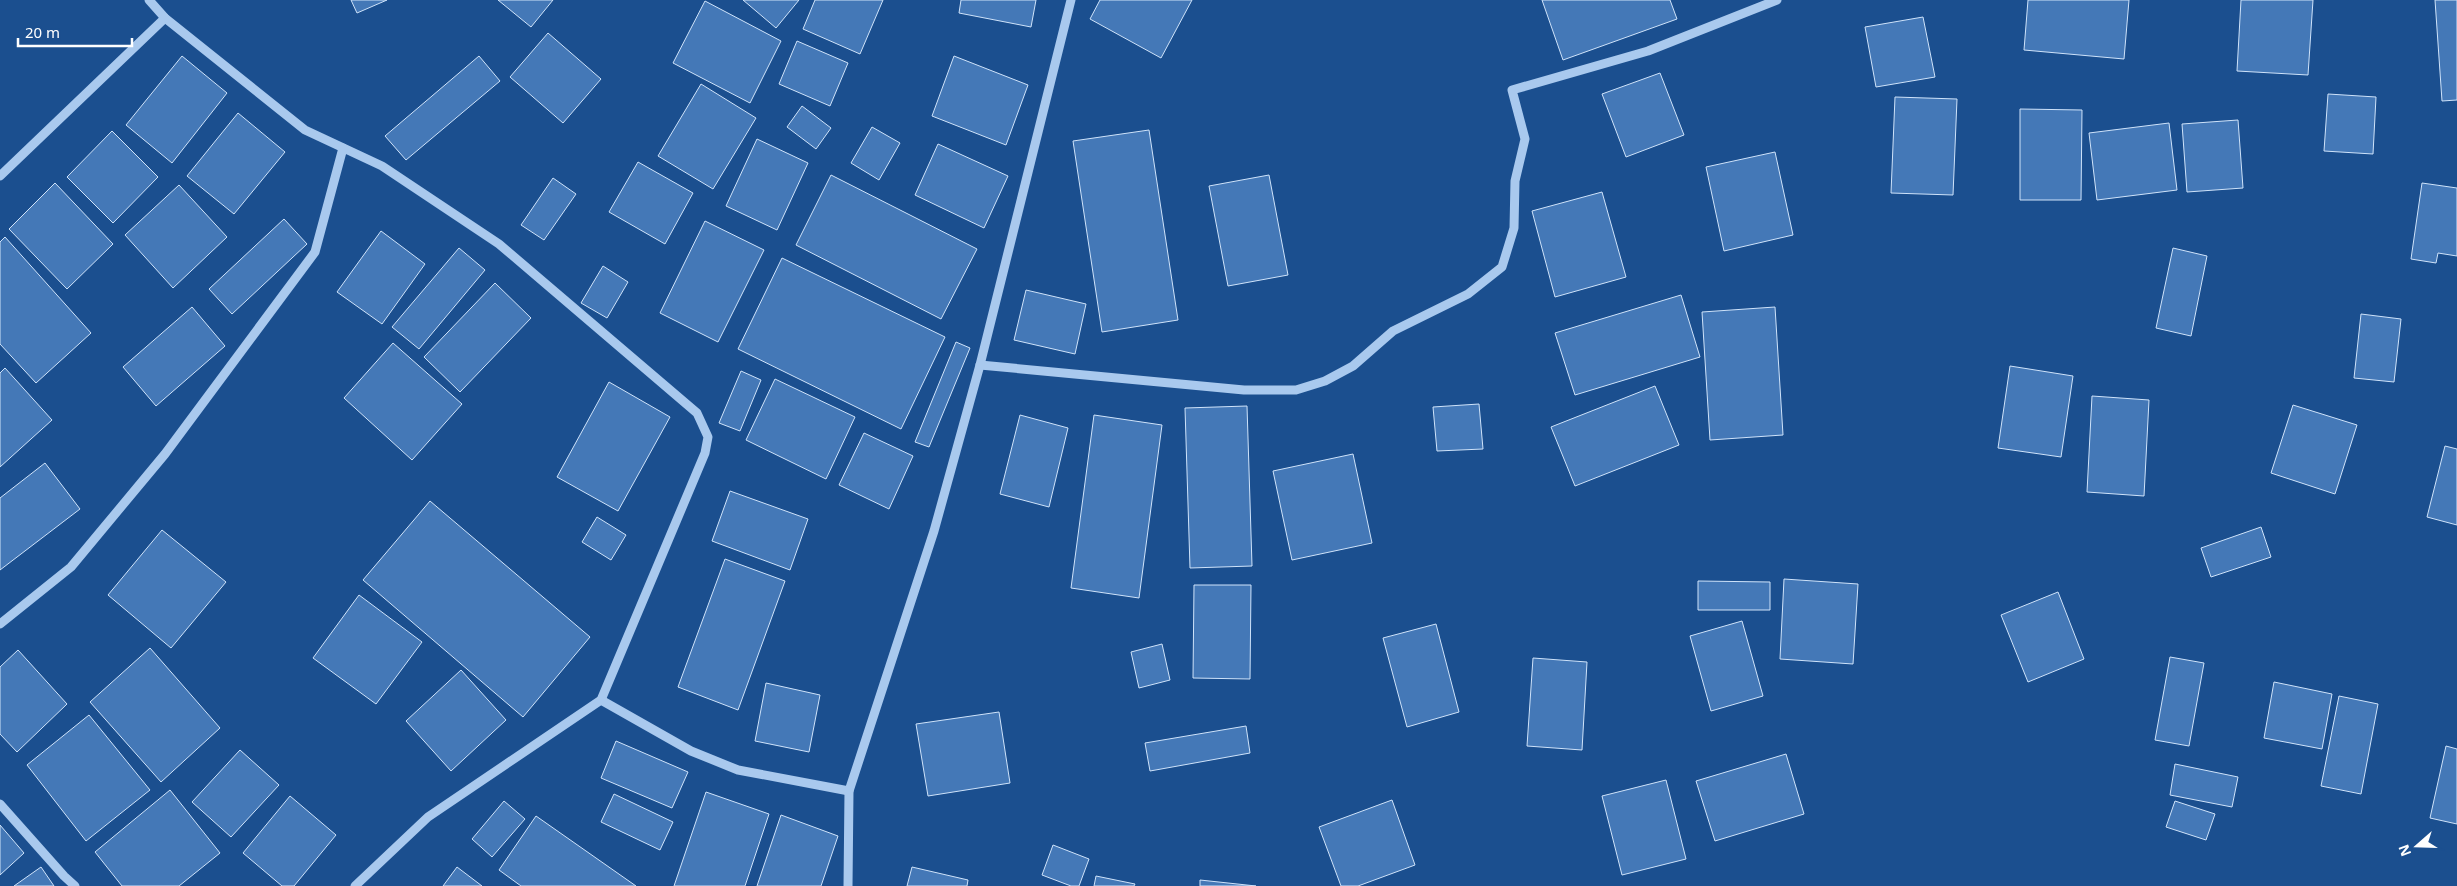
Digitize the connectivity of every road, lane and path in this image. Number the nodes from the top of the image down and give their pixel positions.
1 (149, 0) edge
2 (1071, 0) edge
3 (1777, 0) edge
4 (166, 18) junction
5 (343, 148) junction
6 (0, 176) edge
7 (980, 365) junction
8 (0, 624) edge
9 (601, 700) junction
10 (849, 791) junction
11 (0, 804) edge
12 (75, 886) edge
13 (355, 886) edge
14 (848, 886) edge

1 - 4 street
2 - 7 street
3 - 7 street
4 - 5 street
4 - 6 street
5 - 8 street
5 - 9 street
7 - 10 street
9 - 10 street
9 - 13 street
10 - 14 street
11 - 12 street

